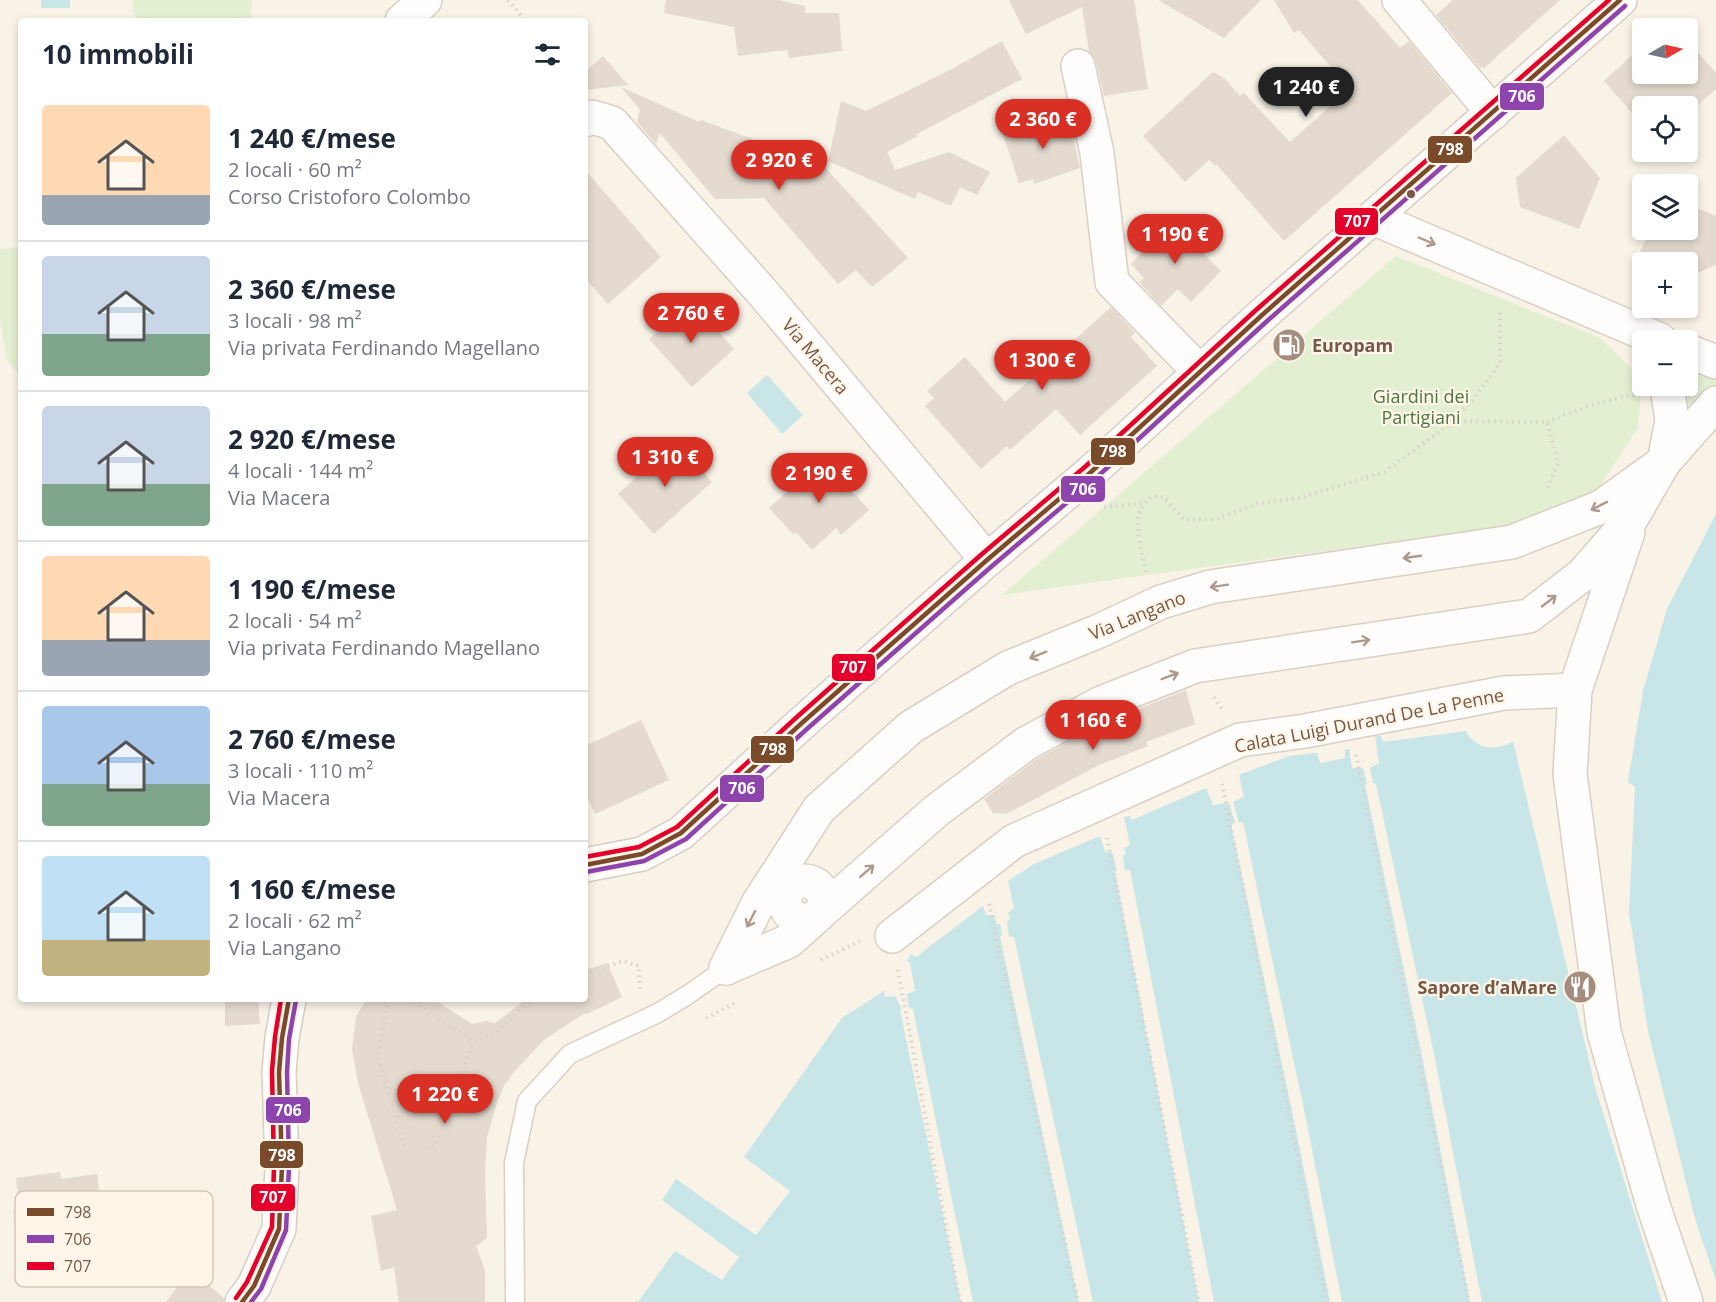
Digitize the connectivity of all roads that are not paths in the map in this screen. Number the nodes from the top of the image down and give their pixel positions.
1 (425, 0) edge
2 (1399, 0) edge
3 (1620, 0) edge
4 (405, 18) edge
5 (1078, 66) dead end
6 (1493, 113) junction
7 (588, 119) edge
8 (1373, 218) junction
9 (1632, 337) edge
10 (1698, 355) edge
11 (1716, 362) edge
12 (1200, 372) junction
13 (1669, 396) edge
14 (1716, 403) edge
15 (1664, 462) junction
16 (1633, 514) junction
17 (987, 560) junction
18 (1575, 690) junction
19 (588, 864) edge
20 (777, 874) junction
21 (811, 905) junction
22 (892, 936) road end
23 (726, 968) junction
24 (288, 1002) edge
25 (242, 1302) edge
26 (515, 1302) edge
27 (1686, 1302) edge

1 - 4 street
2 - 6 street
3 - 6 street
5 - 12 street
6 - 8 street
7 - 17 street, Via Macera
8 -> 9 street
8 - 12 street
10 - 11 street
12 - 17 street
13 - 15 street
14 - 15 street, Via Langano
15 - 16 street, Via Langano
15 -> 20 street, Via Langano
16 - 18 street
21 -> 16 street, Via Langano
17 - 19 street
18 - 22 street, Calata Luigi Durand De La Penne
18 - 27 street
20 - 21 street
20 -> 23 street, Via Langano
21 - 23 street, Via Langano
23 - 26 lane
24 - 25 street

